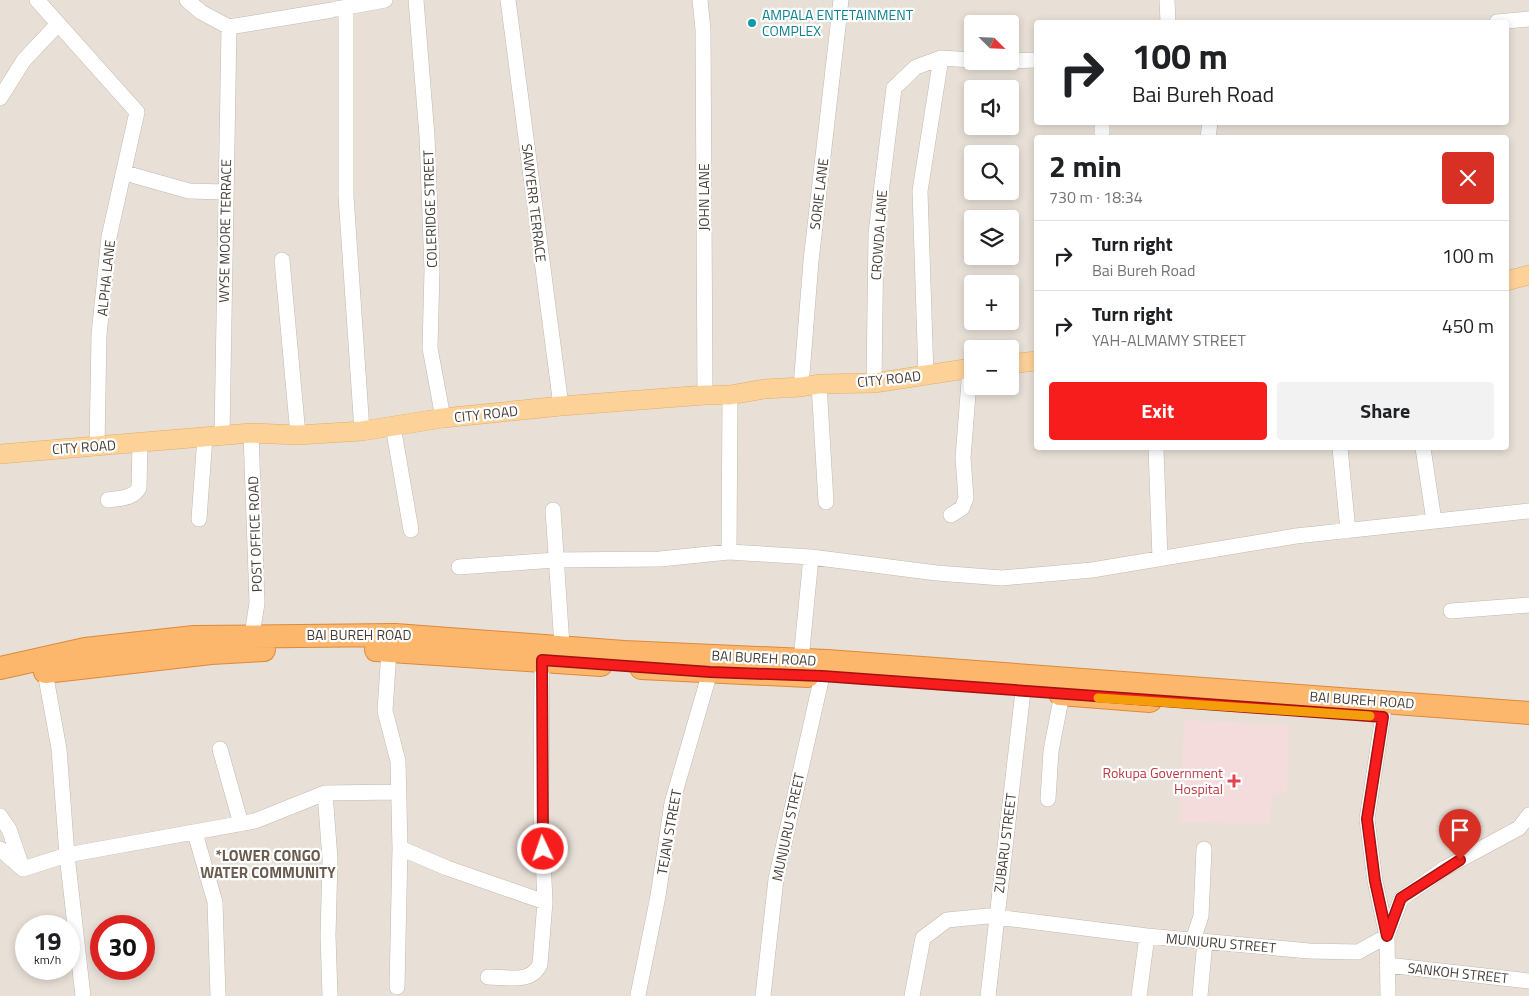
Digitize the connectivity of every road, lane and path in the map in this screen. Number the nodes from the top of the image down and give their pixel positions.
1 (37, 0) edge
2 (187, 0) edge
3 (385, 0) edge
4 (416, 0) edge
5 (508, 0) edge
6 (700, 0) edge
7 (841, 0) edge
8 (1167, 0) edge
9 (336, 6) edge
10 (1529, 19) edge
11 (1168, 20) edge
12 (1509, 21) edge
13 (58, 24) junction
14 (229, 27) junction
15 (941, 58) junction
16 (964, 59) edge
17 (1034, 60) edge
18 (1019, 61) edge
19 (0, 98) edge
20 (125, 173) junction
21 (226, 192) junction
22 (282, 260) dead end
23 (1529, 274) edge
24 (1509, 281) edge
25 (1034, 361) edge
26 (1019, 363) edge
27 (964, 369) edge
28 (926, 376) junction
29 (874, 383) junction
30 (810, 386) junction
31 (705, 394) junction
32 (730, 395) junction
33 (969, 395) edge
34 (562, 406) junction
35 (443, 418) junction
36 (393, 426) junction
37 (362, 431) junction
38 (252, 433) junction
39 (298, 435) junction
40 (214, 436) junction
41 (140, 443) junction
42 (97, 447) junction
43 (1156, 450) edge
44 (1340, 450) edge
45 (1423, 450) edge
46 (0, 454) edge
47 (108, 500) dead end
48 (826, 502) dead end
49 (553, 510) dead end
50 (1529, 511) edge
51 (951, 515) dead end
52 (198, 519) dead end
53 (1434, 521) junction
54 (411, 530) dead end
55 (1348, 531) junction
56 (729, 552) junction
57 (811, 557) junction
58 (1160, 559) junction
59 (555, 560) junction
60 (460, 568) dead end
61 (1529, 605) edge
62 (1451, 611) dead end
63 (252, 636) junction
64 (562, 646) junction
65 (389, 650) junction
66 (542, 660) junction
67 (801, 660) junction
68 (0, 668) edge
69 (824, 669) junction
70 (45, 672) junction
71 (710, 672) junction
72 (0, 681) edge
73 (1023, 691) junction
74 (1062, 694) junction
75 (1384, 709) junction
76 (1529, 713) edge
77 (1529, 728) edge
78 (220, 749) dead end
79 (399, 792) junction
80 (325, 793) junction
81 (1048, 799) dead end
82 (1529, 815) edge
83 (0, 816) edge
84 (241, 824) junction
85 (196, 833) junction
86 (400, 848) junction
87 (0, 849) edge
88 (1204, 849) dead end
89 (67, 855) junction
90 (23, 869) junction
91 (546, 902) junction
92 (996, 916) junction
93 (1147, 936) junction
94 (1387, 936) junction
95 (1199, 940) junction
96 (1387, 965) junction
97 (488, 977) dead end
98 (1529, 981) edge
99 (397, 988) dead end
100 (638, 995) dead end
101 (83, 996) edge
102 (218, 996) edge
103 (330, 996) edge
104 (763, 996) edge
105 (912, 996) edge
106 (988, 996) edge
107 (1139, 996) edge
108 (1200, 996) edge
109 (1388, 996) edge

1 - 13 street
2 - 14 street
3 - 9 street
4 - 35 street, COLERIDGE STREET
5 - 34 street, SAWYERR TERRACE
6 - 31 street, JOHN LANE
7 - 30 street, SORIE LANE
8 - 11 street
9 - 14 street
9 - 37 street
10 - 12 street
13 - 19 street
13 - 20 street, ALPHA LANE
14 - 21 street, WYSE MOORE TERRACE
15 - 16 street
15 - 28 street
15 - 29 street, CROWDA LANE
17 - 18 street
20 - 21 street
20 - 42 street, ALPHA LANE
21 - 40 street, WYSE MOORE TERRACE
22 - 39 street
23 - 24 main road
25 - 26 main road
27 - 28 main road, CITY ROAD
28 - 29 main road, CITY ROAD
29 - 30 main road, CITY ROAD
30 - 32 main road, CITY ROAD
30 - 48 street, SORIE LANE
31 - 32 main road, CITY ROAD
31 - 34 main road, CITY ROAD
32 - 56 street
33 - 51 street
34 - 35 main road, CITY ROAD
35 - 36 main road, CITY ROAD
36 - 37 main road, CITY ROAD
36 - 54 street
37 - 39 main road, CITY ROAD
38 - 39 main road, CITY ROAD
38 - 40 main road, CITY ROAD
38 - 63 street, POST OFFICE ROAD
40 - 41 main road, CITY ROAD
40 - 52 street, WYSE MOORE TERRACE
41 - 42 main road, CITY ROAD
41 - 47 street
42 - 46 main road, CITY ROAD
43 - 58 street
44 - 55 street
45 - 53 street
49 - 59 street
50 - 53 street
53 - 55 street
55 - 58 street
56 - 57 street
56 - 59 street
57 - 58 street
57 - 67 street
59 - 60 street
59 - 64 street
61 - 62 street
63 - 64 highway, BAI BUREH ROAD
63 - 68 highway, BAI BUREH ROAD
64 - 67 highway, BAI BUREH ROAD
65 - 66 highway, BAI BUREH ROAD
65 - 70 highway, BAI BUREH ROAD
65 - 79 street
66 - 71 highway, BAI BUREH ROAD
66 - 91 street
67 - 69 highway, BAI BUREH ROAD
69 - 71 highway, BAI BUREH ROAD
69 - 73 highway, BAI BUREH ROAD
69 - 75 highway, BAI BUREH ROAD
69 - 104 street, MUNJURU STREET
70 - 72 highway, BAI BUREH ROAD
70 - 89 street
71 - 100 street, TEJAN STREET
73 - 74 highway, BAI BUREH ROAD
73 - 92 street, ZUBARU STREET
74 - 75 highway, BAI BUREH ROAD
74 - 81 street
75 - 76 highway, BAI BUREH ROAD
75 - 77 highway, BAI BUREH ROAD
75 - 94 street
78 - 84 street
79 - 80 street
79 - 86 street
80 - 84 street
80 - 103 street
82 - 94 street
83 - 90 street
84 - 85 street
85 - 89 street
85 - 102 street
86 - 91 street
86 - 99 street
87 - 90 street
88 - 95 street
89 - 90 street
89 - 101 street
91 - 97 street
92 - 93 street, MUNJURU STREET
92 - 105 street, MUNJURU STREET
92 - 106 street, ZUBARU STREET
93 - 95 street, MUNJURU STREET
93 - 107 street
94 - 95 street, MUNJURU STREET
94 - 96 street
95 - 108 street
96 - 98 street, SANKOH STREET
96 - 109 street

